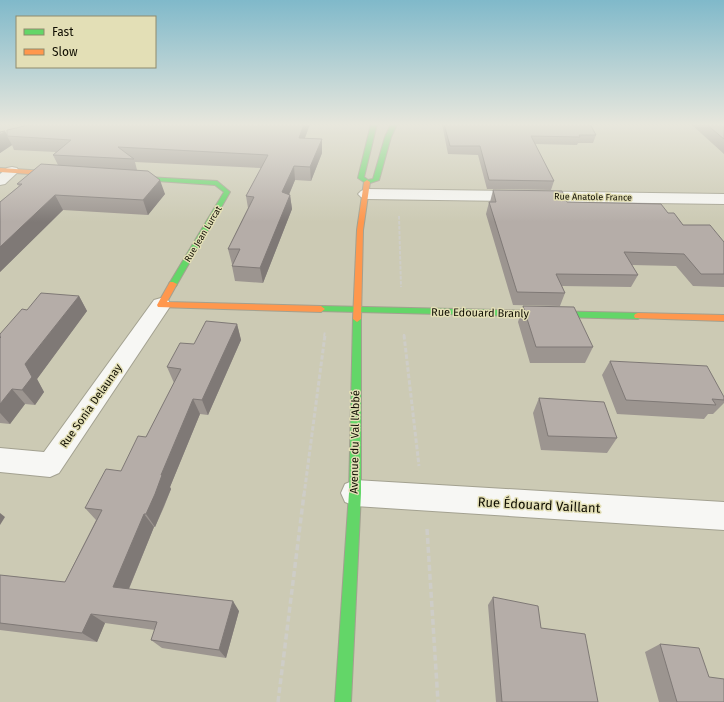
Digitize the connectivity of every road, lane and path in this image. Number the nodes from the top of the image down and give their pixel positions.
1 (366, 157) edge
2 (384, 157) edge
3 (6, 171) edge
4 (67, 174) edge
5 (122, 178) edge
6 (0, 181) edge
7 (366, 188) junction
8 (724, 199) edge
9 (399, 215) dead end
10 (161, 305) junction
11 (328, 309) junction
12 (356, 310) junction
13 (401, 311) junction
14 (724, 318) edge
15 (0, 460) edge
16 (420, 474) dead end
17 (354, 493) junction
18 (724, 516) edge
19 (426, 520) dead end
20 (278, 702) edge
21 (343, 702) edge
22 (438, 702) edge

1 - 7 street, Avenue du Val l'Abbé
2 - 7 street
3 - 4 street
3 - 6 street
5 - 10 street, Rue Jean Lurcat
7 - 8 street, Rue Anatole France
7 - 12 street, Avenue du Val l'Abbé
9 - 13 path
10 - 11 street
10 - 15 street, Rue Sonia Delaunay
11 - 12 street
11 - 20 path
12 - 13 street, Rue Edouard Branly
12 - 17 street, Avenue du Val l'Abbé
13 - 14 street, Rue Edouard Branly
13 - 16 path
17 - 18 street, Rue Édouard Vaillant
17 - 21 street, Avenue du Val l'Abbé
19 - 22 path

